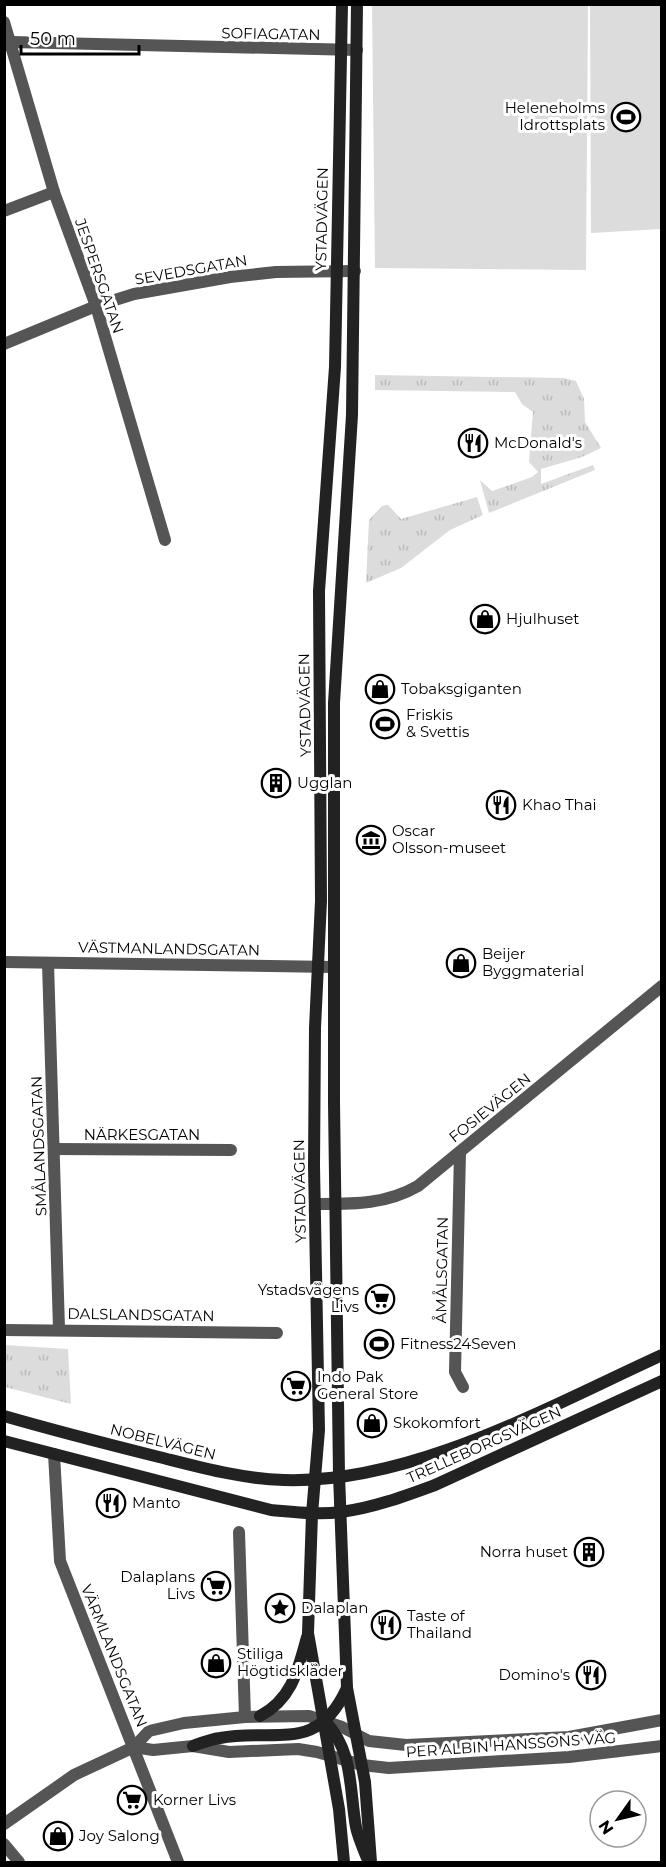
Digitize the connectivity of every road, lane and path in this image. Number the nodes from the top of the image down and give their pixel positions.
1 (342, 4) edge
2 (357, 4) edge
3 (4, 21) edge
4 (8, 44) edge
5 (341, 50) junction
6 (357, 50) junction
7 (54, 192) junction
8 (4, 211) edge
9 (336, 270) junction
10 (355, 271) junction
11 (96, 306) junction
12 (4, 344) edge
13 (165, 540) dead end
14 (4, 962) edge
15 (48, 963) junction
16 (318, 967) junction
17 (333, 967) junction
18 (662, 986) edge
19 (54, 1149) junction
20 (231, 1150) dead end
21 (460, 1152) junction
22 (315, 1204) junction
23 (337, 1204) junction
24 (59, 1329) junction
25 (4, 1330) edge
26 (277, 1333) dead end
27 (662, 1356) edge
28 (662, 1381) edge
29 (463, 1387) dead end
30 (4, 1416) edge
31 (4, 1442) edge
32 (54, 1454) junction
33 (339, 1475) junction
34 (317, 1480) junction
35 (340, 1513) junction
36 (312, 1514) junction
37 (239, 1533) dead end
38 (308, 1633) junction
39 (347, 1688) junction
40 (260, 1716) junction
41 (245, 1717) junction
42 (662, 1720) edge
43 (325, 1721) junction
44 (356, 1735) junction
45 (193, 1746) junction
46 (662, 1746) edge
47 (134, 1747) junction
48 (330, 1755) junction
49 (348, 1761) junction
50 (362, 1765) junction
51 (4, 1824) edge
52 (4, 1844) edge
53 (19, 1863) edge
54 (178, 1863) edge
55 (344, 1863) edge
56 (370, 1863) edge

1 - 5 main road, YSTADVÄGEN
2 - 6 main road, YSTADVÄGEN
3 - 4 street, JESPERSGATAN
4 - 5 street, SOFIAGATAN
4 - 7 street, JESPERSGATAN
5 - 6 street, SOFIAGATAN
5 - 9 main road, YSTADVÄGEN
6 - 10 main road, YSTADVÄGEN
7 - 8 street
7 - 11 street, JESPERSGATAN
9 - 10 street, SEVEDSGATAN
9 - 11 street, SEVEDSGATAN
9 - 16 main road, YSTADVÄGEN
10 - 17 main road, YSTADVÄGEN
11 - 12 street, SEVEDSGATAN
11 - 13 street, JESPERSGATAN
14 - 15 street, VÄSTMANLANDSGATAN
15 - 16 street, VÄSTMANLANDSGATAN
15 - 19 street, SMÅLANDSGATAN
16 - 17 street, VÄSTMANLANDSGATAN
16 - 22 main road, YSTADVÄGEN
17 - 23 main road, YSTADVÄGEN
18 - 21 street, FOSIEVÄGEN
19 - 20 street, NÄRKESGATAN
19 - 24 street, SMÅLANDSGATAN
21 - 23 street, FOSIEVÄGEN
21 - 29 street, ÅMÅLSGATAN
22 - 23 street, FOSIEVÄGEN
22 - 34 main road, YSTADVÄGEN
23 - 33 main road, YSTADVÄGEN
24 - 25 street, DALSLANDSGATAN
24 - 26 street, DALSLANDSGATAN
27 - 33 main road, TRELLEBORGSVÄGEN
28 - 35 main road, TRELLEBORGSVÄGEN
30 - 34 main road, NOBELVÄGEN
31 - 32 main road
32 - 36 main road
32 - 47 street, VÄRMLANDSGATAN
33 - 34 main road, TRELLEBORGSVÄGEN
33 - 35 main road, YSTADVÄGEN
34 - 36 main road, YSTADVÄGEN
35 - 36 main road, TRELLEBORGSVÄGEN
35 - 39 main road
36 - 38 main road
37 - 41 street
38 - 40 main road
38 - 43 main road
39 - 43 main road
39 - 44 main road
40 - 41 street, PER ALBIN HANSSONS VÄG
40 - 43 street, PER ALBIN HANSSONS VÄG
41 - 47 street, PER ALBIN HANSSONS VÄG
42 - 44 street, PER ALBIN HANSSONS VÄG
43 - 44 street, PER ALBIN HANSSONS VÄG
43 - 45 main road
43 - 48 main road
43 - 49 main road
44 - 50 main road
45 - 47 street, PER ALBIN HANSSONS VÄG
45 - 48 street, PER ALBIN HANSSONS VÄG
46 - 50 street, PER ALBIN HANSSONS VÄG
47 - 51 street, PER ALBIN HANSSONS VÄG
47 - 54 street, VÄRMLANDSGATAN
48 - 49 street, PER ALBIN HANSSONS VÄG
48 - 55 main road
49 - 50 street, PER ALBIN HANSSONS VÄG
49 - 56 main road
50 - 56 main road
52 - 53 street

